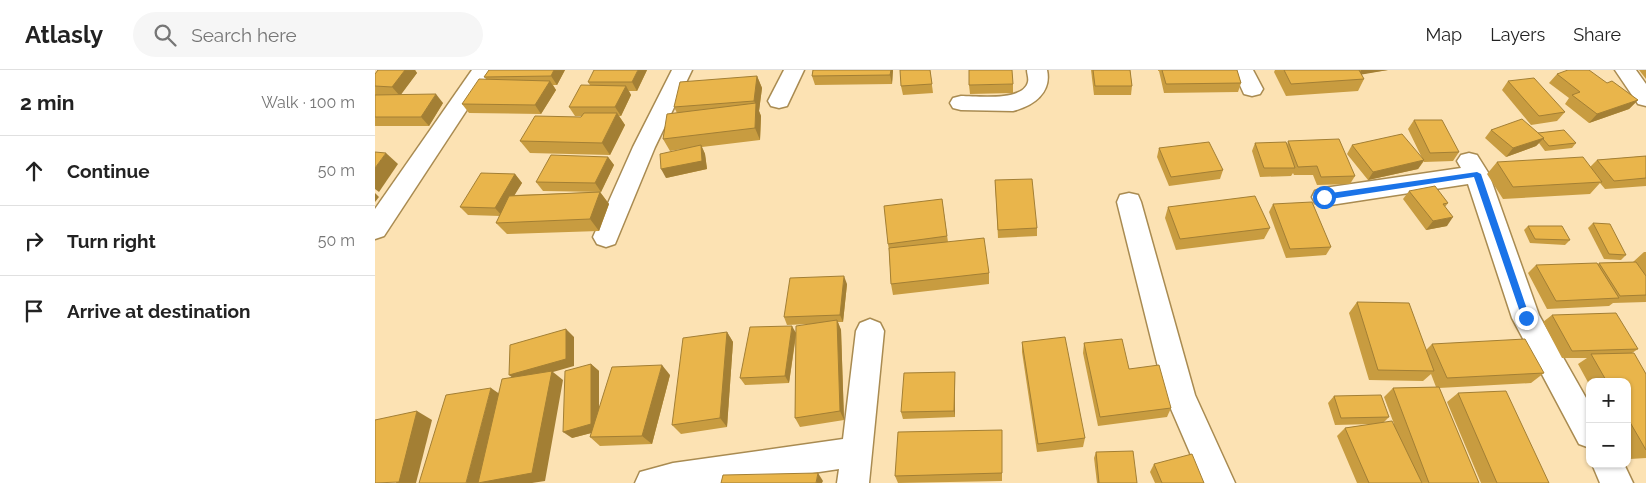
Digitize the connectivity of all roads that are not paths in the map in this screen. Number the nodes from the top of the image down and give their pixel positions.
1 (483, 70) edge
2 (682, 70) edge
3 (794, 70) edge
4 (1037, 70) edge
5 (1625, 70) edge
6 (1646, 99) edge
7 (779, 101) dead end
8 (961, 103) dead end
9 (1324, 197) dead end
10 (1129, 202) dead end
11 (375, 229) edge
12 (606, 237) dead end
13 (870, 331) dead end
14 (1586, 427) edge
15 (857, 452) junction
16 (1609, 468) edge
17 (651, 483) edge
18 (853, 483) edge
19 (1219, 483) edge
20 (1617, 483) edge

1 - 11 street
2 - 12 street
3 - 7 street
4 - 8 street
5 - 6 street
9 - 14 street
10 - 19 street
13 - 15 street
15 - 17 street
15 - 18 street
16 - 20 street

